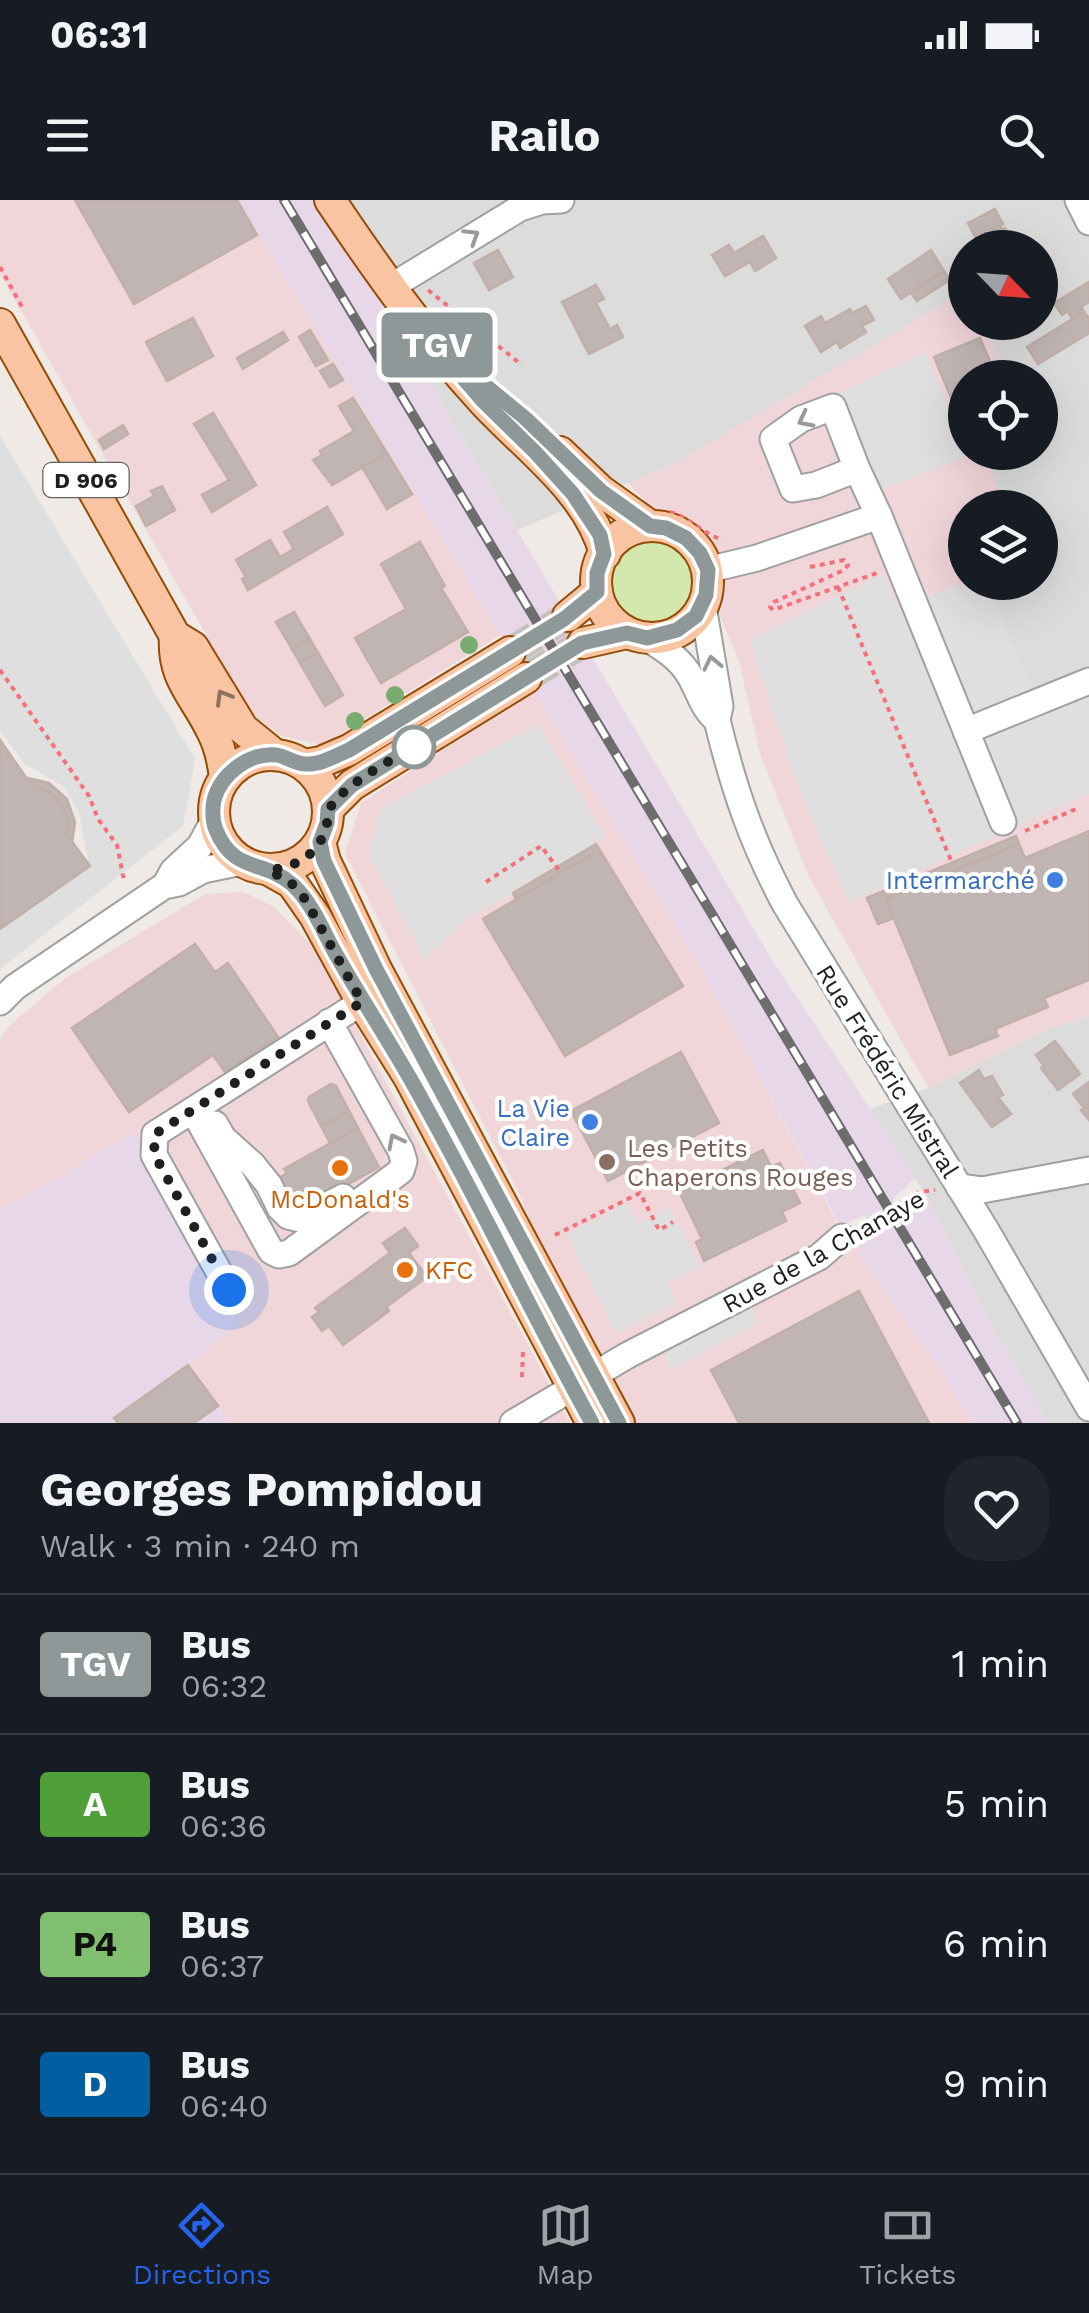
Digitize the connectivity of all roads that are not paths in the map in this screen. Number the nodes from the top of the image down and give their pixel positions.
1 (330, 200) edge
2 (542, 200) edge
3 (560, 200) edge
4 (1078, 200) edge
5 (1089, 222) edge
6 (399, 282) junction
7 (12, 318) edge
8 (432, 342) junction
9 (857, 470) dead end
10 (879, 516) junction
11 (659, 518) junction
12 (604, 554) junction
13 (708, 570) junction
14 (597, 592) junction
15 (703, 606) junction
16 (175, 636) junction
17 (637, 636) junction
18 (1089, 682) edge
19 (717, 720) junction
20 (966, 731) junction
21 (289, 760) junction
22 (225, 778) junction
23 (328, 809) junction
24 (214, 822) junction
25 (1012, 827) road end
26 (320, 842) junction
27 (256, 866) junction
28 (164, 886) junction
29 (0, 1002) edge
30 (362, 1002) junction
31 (329, 1022) junction
32 (204, 1102) junction
33 (1089, 1170) edge
34 (959, 1187) junction
35 (373, 1190) junction
36 (842, 1237) road end
37 (229, 1290) dead end
38 (583, 1382) junction
39 (1089, 1408) edge
40 (513, 1423) edge
41 (592, 1423) edge
42 (619, 1423) edge

1 - 6 main road
2 - 3 street
6 -> 2 street
4 - 5 street
6 - 8 main road
7 - 16 main road, D 906
8 - 11 main road
8 - 12 main road
9 - 10 street
10 - 13 street
10 - 20 street
11 - 12 main road
11 - 13 main road
12 - 14 main road
13 - 15 main road
14 - 17 main road
14 - 17 main road
15 - 17 main road
19 -> 15 street, Rue Frédéric Mistral
21 -> 16 main road, D 906
16 - 22 main road, D 906
17 - 19 street, Rue Frédéric Mistral
18 - 20 street
19 - 34 street, Rue Frédéric Mistral
20 - 25 street
21 - 22 main road
21 - 23 main road
21 - 23 main road
22 - 24 main road
23 - 26 main road
24 - 27 main road
24 - 28 street
26 - 27 main road
26 - 38 main road
27 - 28 street
27 - 30 main road
28 - 29 street
30 - 31 street
30 - 38 main road
31 - 32 street
35 -> 31 street
32 - 35 street
32 - 35 street
32 - 37 street
33 - 34 street, Rue de la Chanaye
34 - 39 street, Rue Frédéric Mistral
36 - 38 street, Rue de la Chanaye
38 - 40 street, Rue de la Chanaye
38 - 41 main road
38 - 42 main road

